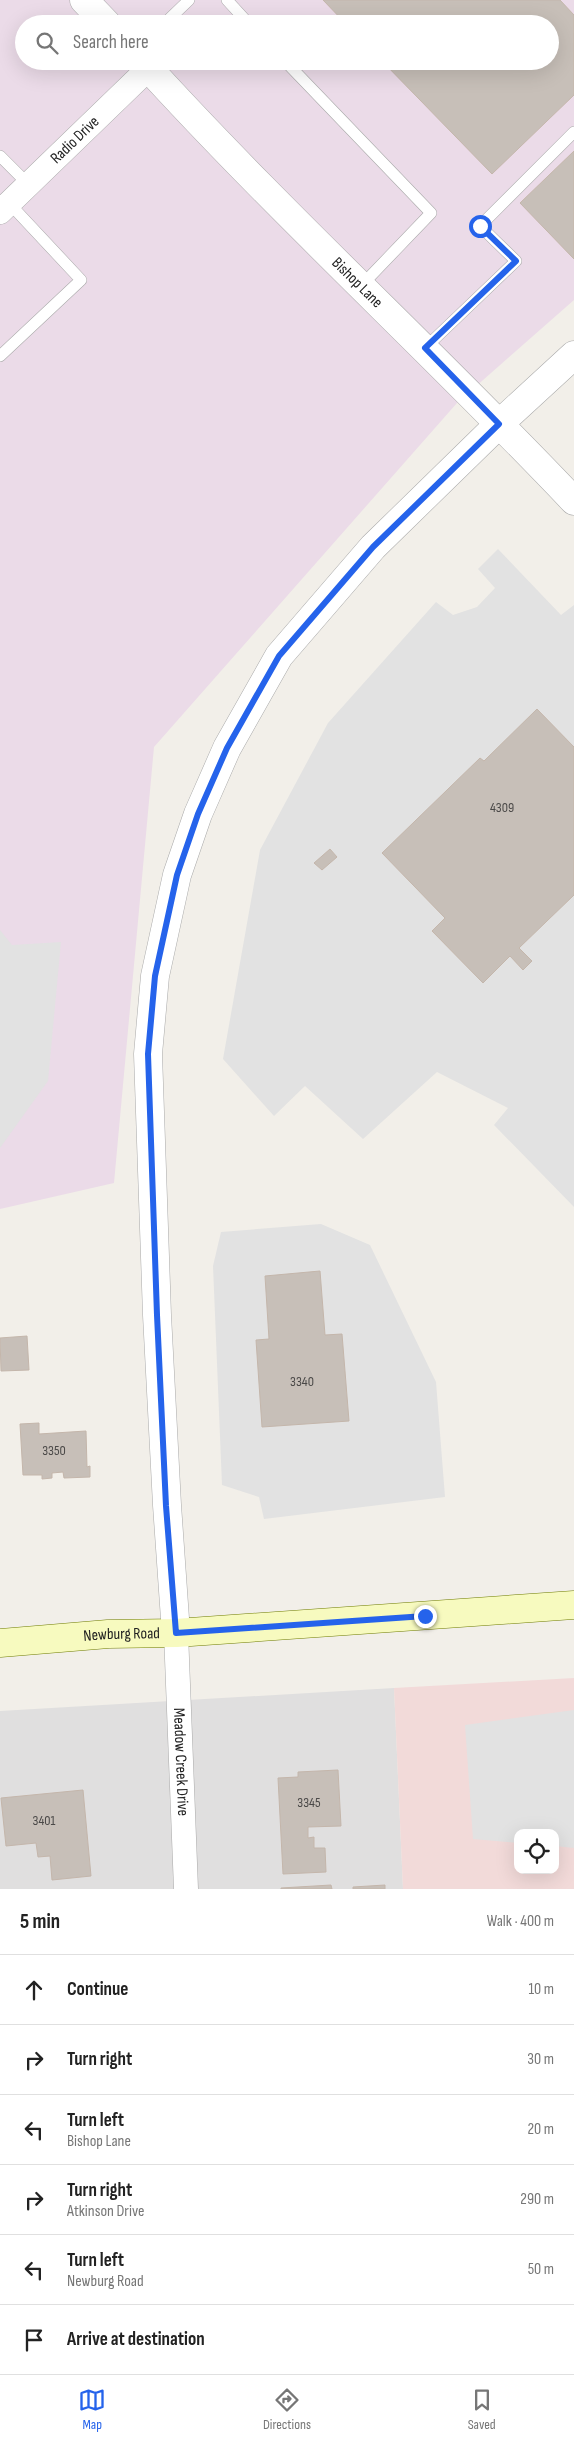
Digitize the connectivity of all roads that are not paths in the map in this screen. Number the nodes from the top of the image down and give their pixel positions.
1 (84, 0) edge
2 (189, 0) edge
3 (226, 0) edge
4 (98, 15) edge
5 (173, 15) edge
6 (240, 15) edge
7 (140, 70) edge
8 (150, 70) edge
9 (294, 70) edge
10 (574, 132) edge
11 (0, 156) edge
12 (28, 184) junction
13 (4, 207) edge
14 (360, 287) junction
15 (425, 348) junction
16 (574, 355) edge
17 (0, 356) edge
18 (499, 424) junction
19 (574, 501) edge
20 (574, 1605) edge
21 (176, 1633) junction
22 (0, 1642) edge
23 (186, 1889) edge

1 - 4 street
2 - 5 lane
3 - 6 lane
7 - 12 street, Radio Drive
8 - 14 street, Bishop Lane
9 - 14 lane
10 - 15 lane
11 - 12 lane
12 - 13 street, Radio Drive
13 - 17 lane
14 - 15 street, Bishop Lane
15 - 18 street, Bishop Lane
16 - 18 street
18 - 19 street, Bishop Lane
18 - 21 street
20 - 21 main road, Newburg Road
21 - 22 main road, Newburg Road
21 - 23 street, Meadow Creek Drive

